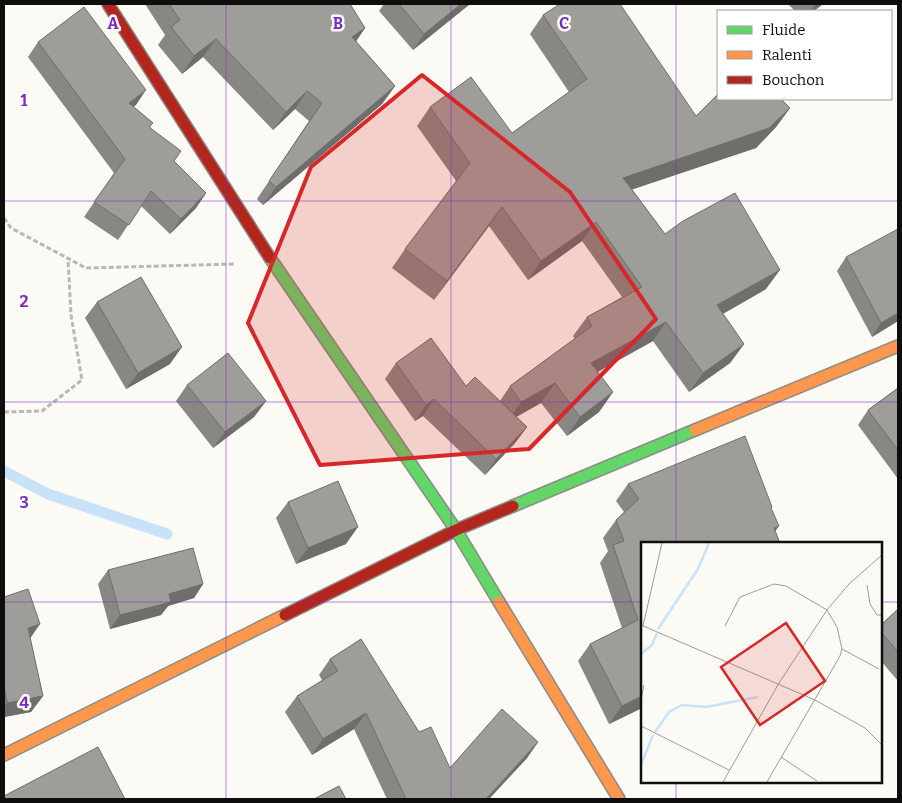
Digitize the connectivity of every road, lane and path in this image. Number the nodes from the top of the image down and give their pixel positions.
1 (108, 4) edge
2 (4, 218) edge
3 (4, 227) edge
4 (11, 228) junction
5 (68, 258) junction
6 (273, 262) junction
7 (898, 346) edge
8 (4, 412) edge
9 (456, 530) junction
10 (4, 755) edge
11 (619, 799) edge

1 - 6 street
2 - 4 path
3 - 4 path
4 - 5 path
5 - 6 path
5 - 8 path
6 - 9 street
7 - 9 street
9 - 10 street
9 - 11 street

